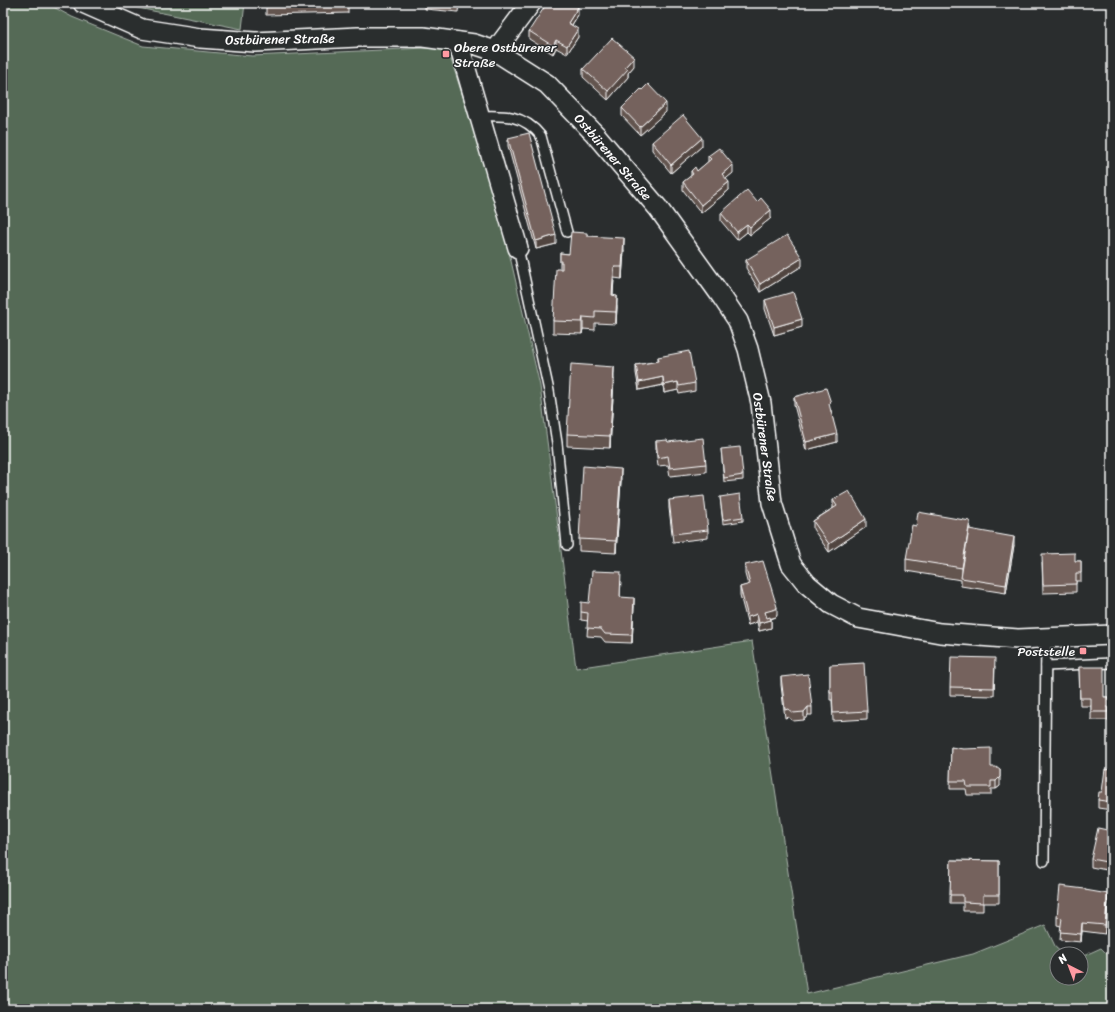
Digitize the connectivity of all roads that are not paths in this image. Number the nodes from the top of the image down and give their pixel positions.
1 (83, 3) edge
2 (531, 3) edge
3 (458, 42) junction
4 (495, 51) junction
5 (478, 116) junction
6 (567, 232) dead end
7 (518, 248) joint
8 (567, 545) dead end
9 (1112, 635) edge
10 (1046, 638) junction
11 (1112, 663) edge
12 (1046, 666) junction
13 (1044, 861) dead end

1 - 3 street, Ostbürener Straße
2 - 4 street
3 - 4 street, Ostbürener Straße
3 - 5 street
4 - 10 street, Ostbürener Straße
5 - 6 lane
5 - 7 street
7 - 8 lane
9 - 10 street, Ostbürener Straße
10 - 12 lane
11 - 12 lane
12 - 13 lane

